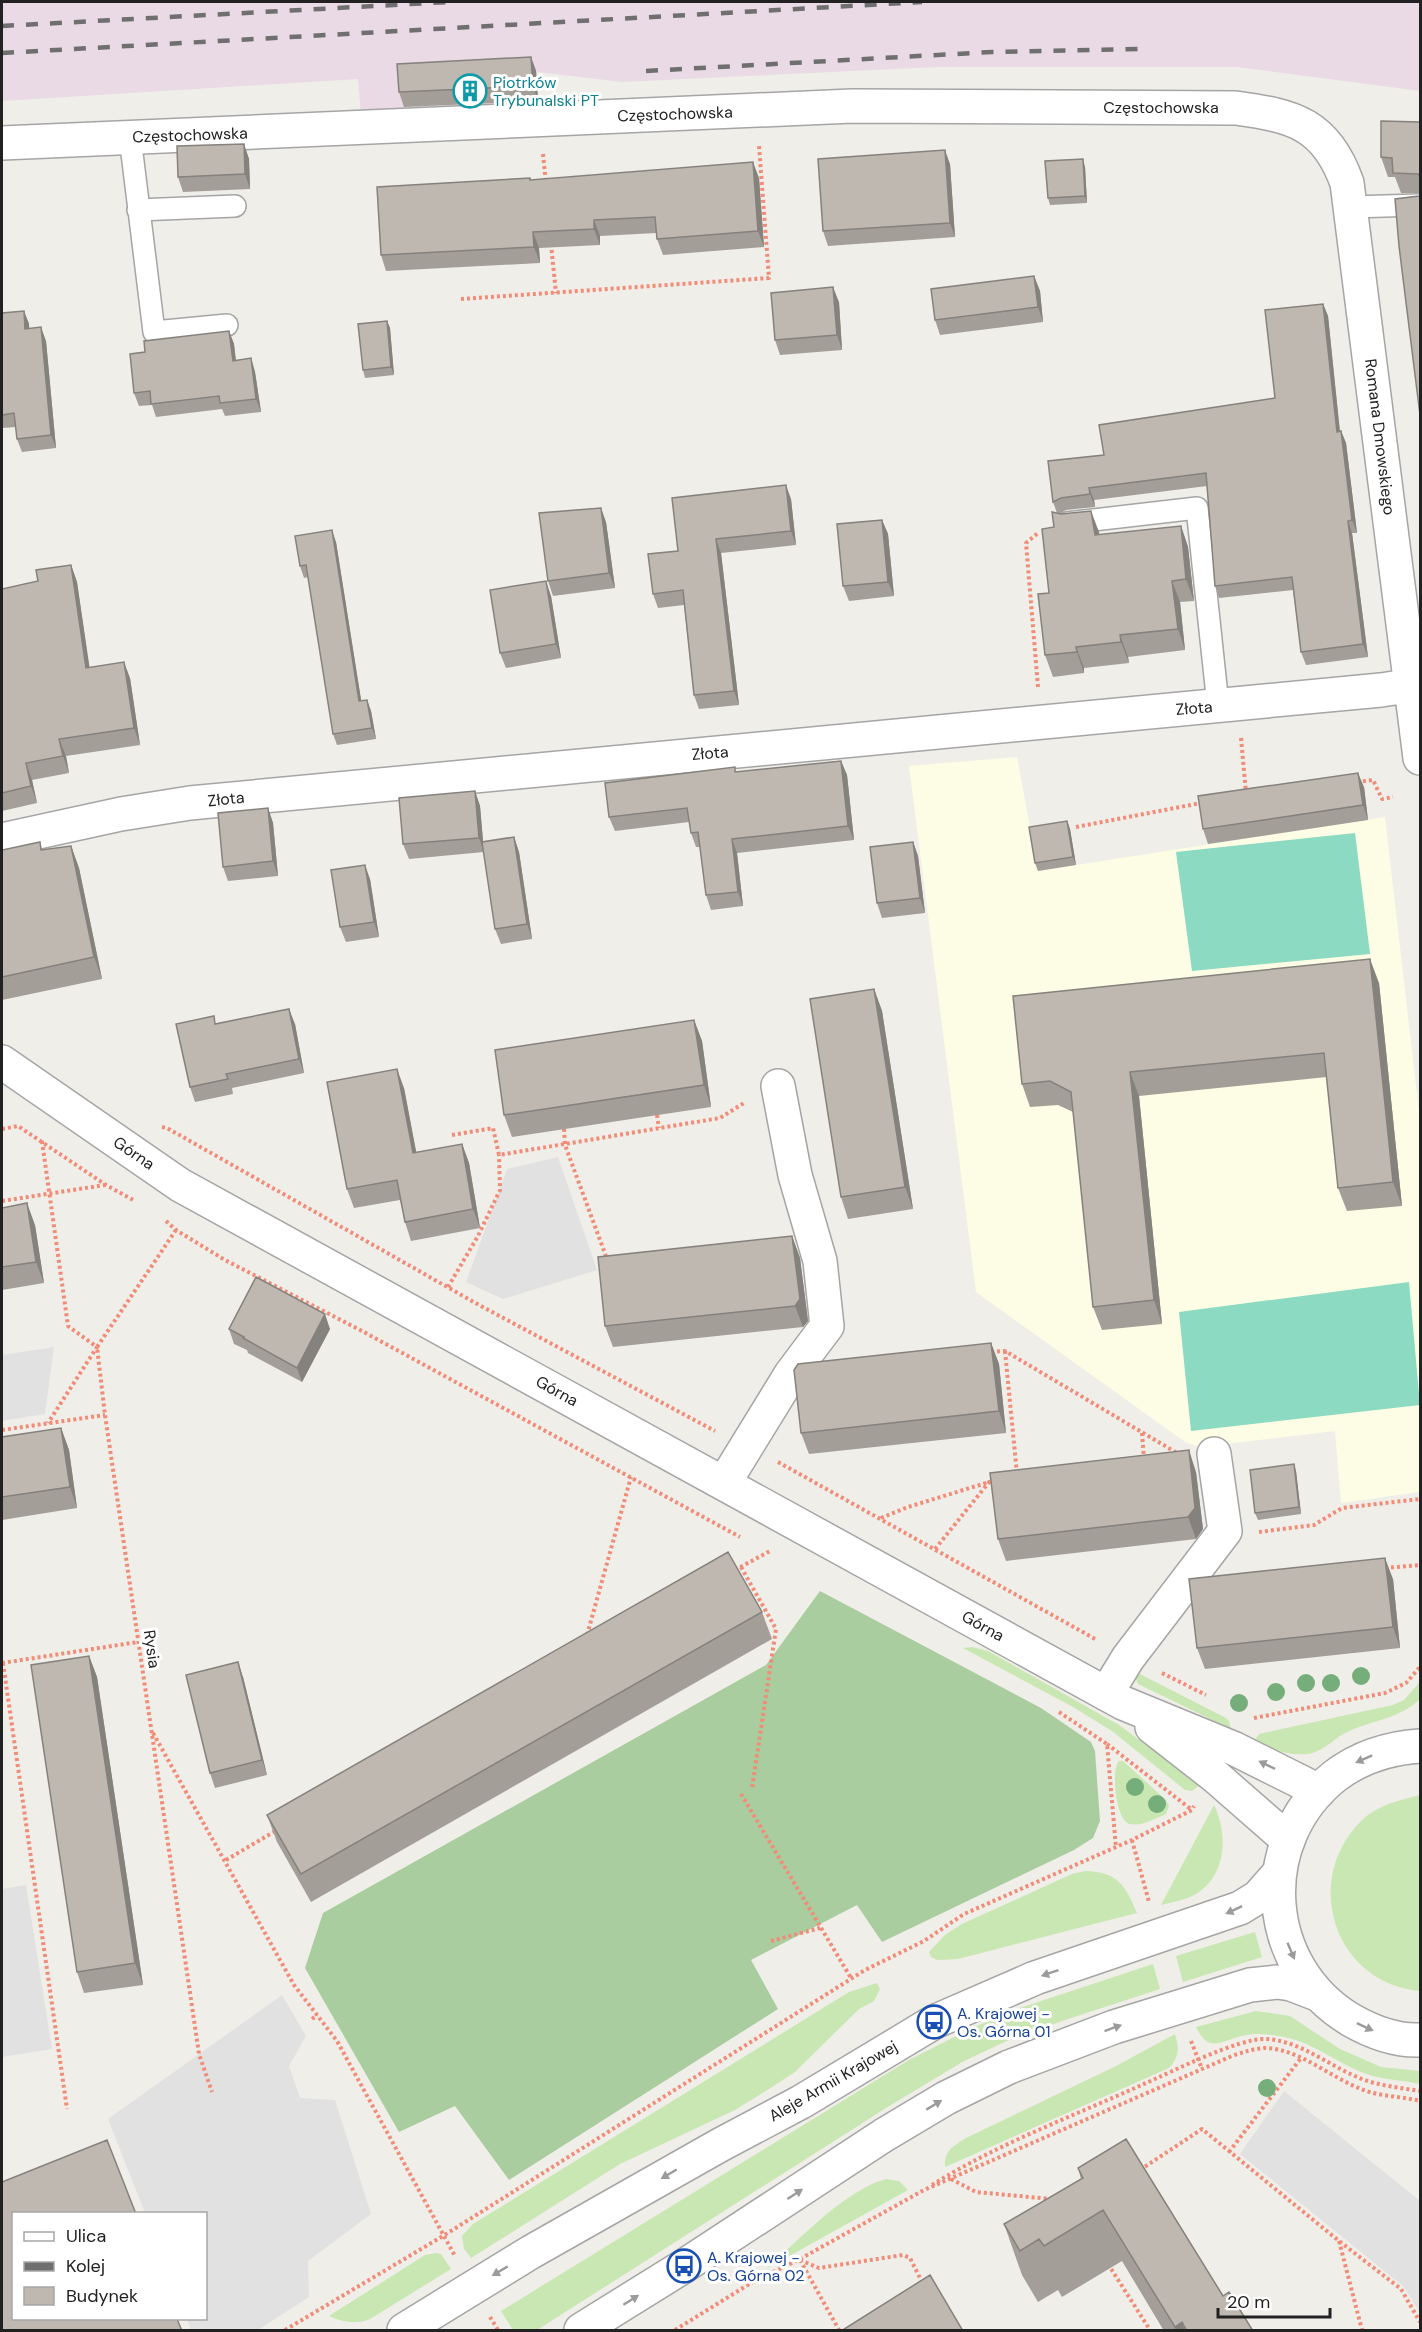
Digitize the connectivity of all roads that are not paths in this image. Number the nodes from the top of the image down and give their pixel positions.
1 (1310, 129) joint
2 (130, 137) junction
3 (2, 143) edge
4 (1420, 205) edge
5 (235, 206) dead end
6 (1350, 207) junction
7 (138, 210) junction
8 (227, 325) dead end
9 (1067, 523) edge
10 (1416, 684) edge
11 (1218, 705) junction
12 (1420, 758) edge
13 (2, 840) edge
14 (7, 1076) edge
15 (778, 1086) road end
16 (1214, 1454) road end
17 (724, 1483) junction
18 (1114, 1698) junction
19 (1420, 1746) edge
20 (1319, 1791) junction
21 (1288, 1840) junction
22 (1279, 1873) junction
23 (1317, 1994) junction
24 (1420, 2040) edge
25 (404, 2331) edge
26 (581, 2331) edge

1 - 2 street, Częstochowska
1 - 6 street, Romana Dmowskiego
2 - 3 street, Częstochowska
2 - 7 lane
4 - 6 lane
5 - 7 lane
6 - 10 street, Romana Dmowskiego
7 - 8 lane
9 - 11 lane
10 - 11 street, Złota
10 - 12 street, Romana Dmowskiego
11 - 13 street, Złota
14 - 17 street, Górna
15 - 17 street
16 - 18 street
17 - 18 street, Górna
20 -> 18 street, Górna
18 - 21 street, Górna
19 -> 20 street
20 - 21 street
21 - 22 street
22 -> 23 street
22 -> 25 street, Aleje Armii Krajowej
23 -> 24 street
26 -> 23 street

